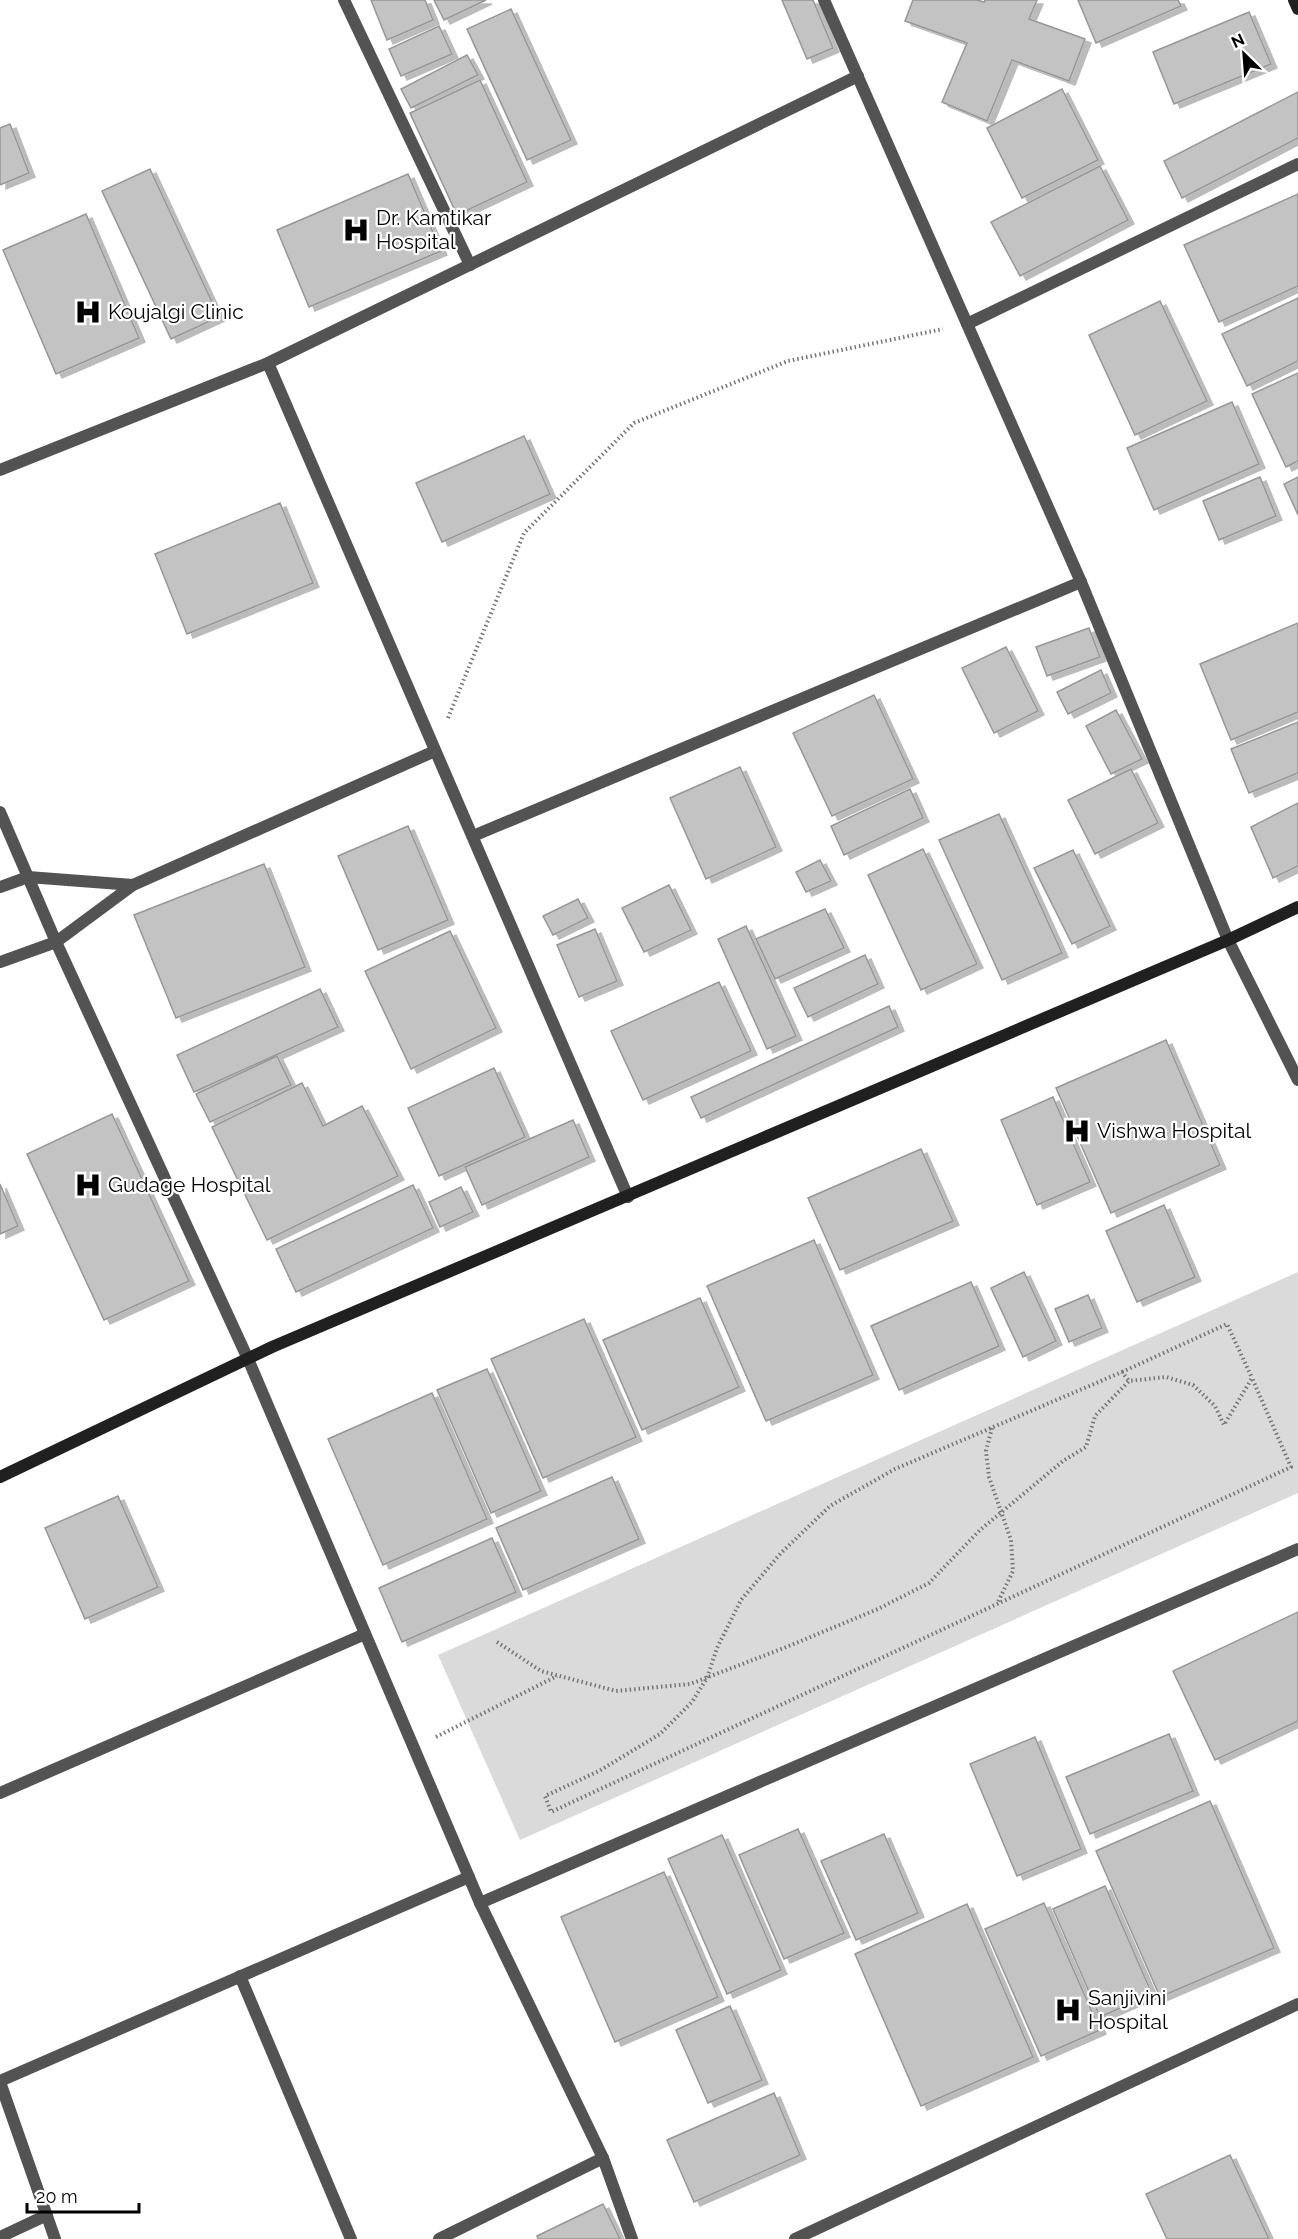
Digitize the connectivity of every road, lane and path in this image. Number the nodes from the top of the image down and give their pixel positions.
1 (344, 0) edge
2 (824, 0) edge
3 (1294, 0) edge
4 (1298, 9) edge
5 (858, 76) junction
6 (1298, 164) edge
7 (470, 265) junction
8 (967, 324) junction
9 (268, 363) junction
10 (0, 470) edge
11 (1081, 582) junction
12 (435, 751) junction
13 (0, 812) edge
14 (473, 836) junction
15 (28, 877) junction
16 (133, 885) junction
17 (0, 887) edge
18 (1298, 907) edge
19 (1228, 940) junction
20 (56, 942) junction
21 (0, 962) edge
22 (1298, 1080) edge
23 (628, 1197) junction
24 (248, 1359) junction
25 (1122, 1372) junction
26 (1252, 1378) junction
27 (1130, 1381) junction
28 (992, 1428) junction
29 (0, 1477) edge
30 (1298, 1549) edge
31 (997, 1604) junction
32 (365, 1634) junction
33 (497, 1642) dead end
34 (557, 1676) junction
35 (707, 1678) junction
36 (414, 1748) junction
37 (0, 1793) edge
38 (469, 1877) junction
39 (480, 1903) junction
40 (240, 1976) junction
41 (1298, 2004) edge
42 (0, 2081) edge
43 (603, 2158) junction
44 (47, 2215) junction
45 (0, 2237) edge
46 (56, 2239) edge
47 (351, 2239) edge
48 (439, 2239) edge
49 (632, 2239) edge
50 (795, 2239) edge

1 - 7 street
2 - 5 street
3 - 4 main road
5 - 7 street
5 - 8 street
6 - 8 street
7 - 9 street
8 - 11 street
8 - 12 path
9 - 10 street
9 - 12 street
11 - 14 street
11 - 19 street
12 - 14 street
12 - 16 street
13 - 15 street
14 - 23 street
15 - 16 street
15 - 17 street
15 - 20 street
16 - 20 street
18 - 19 main road
19 - 22 street
19 - 23 main road
20 - 21 street
20 - 24 street
23 - 24 main road
24 - 29 main road
24 - 32 street
25 - 26 path
25 - 27 path
25 - 28 path
26 - 27 path
26 - 31 path
27 - 35 path
28 - 31 path
28 - 35 path
30 - 39 street
31 - 35 path
32 - 36 street
32 - 37 street
33 - 34 path
34 - 35 path
34 - 36 path
36 - 38 street
38 - 39 street
38 - 40 street
39 - 43 street
40 - 42 street
40 - 47 street
41 - 50 street
42 - 44 street
43 - 48 street
43 - 49 street
44 - 45 street
44 - 46 street

